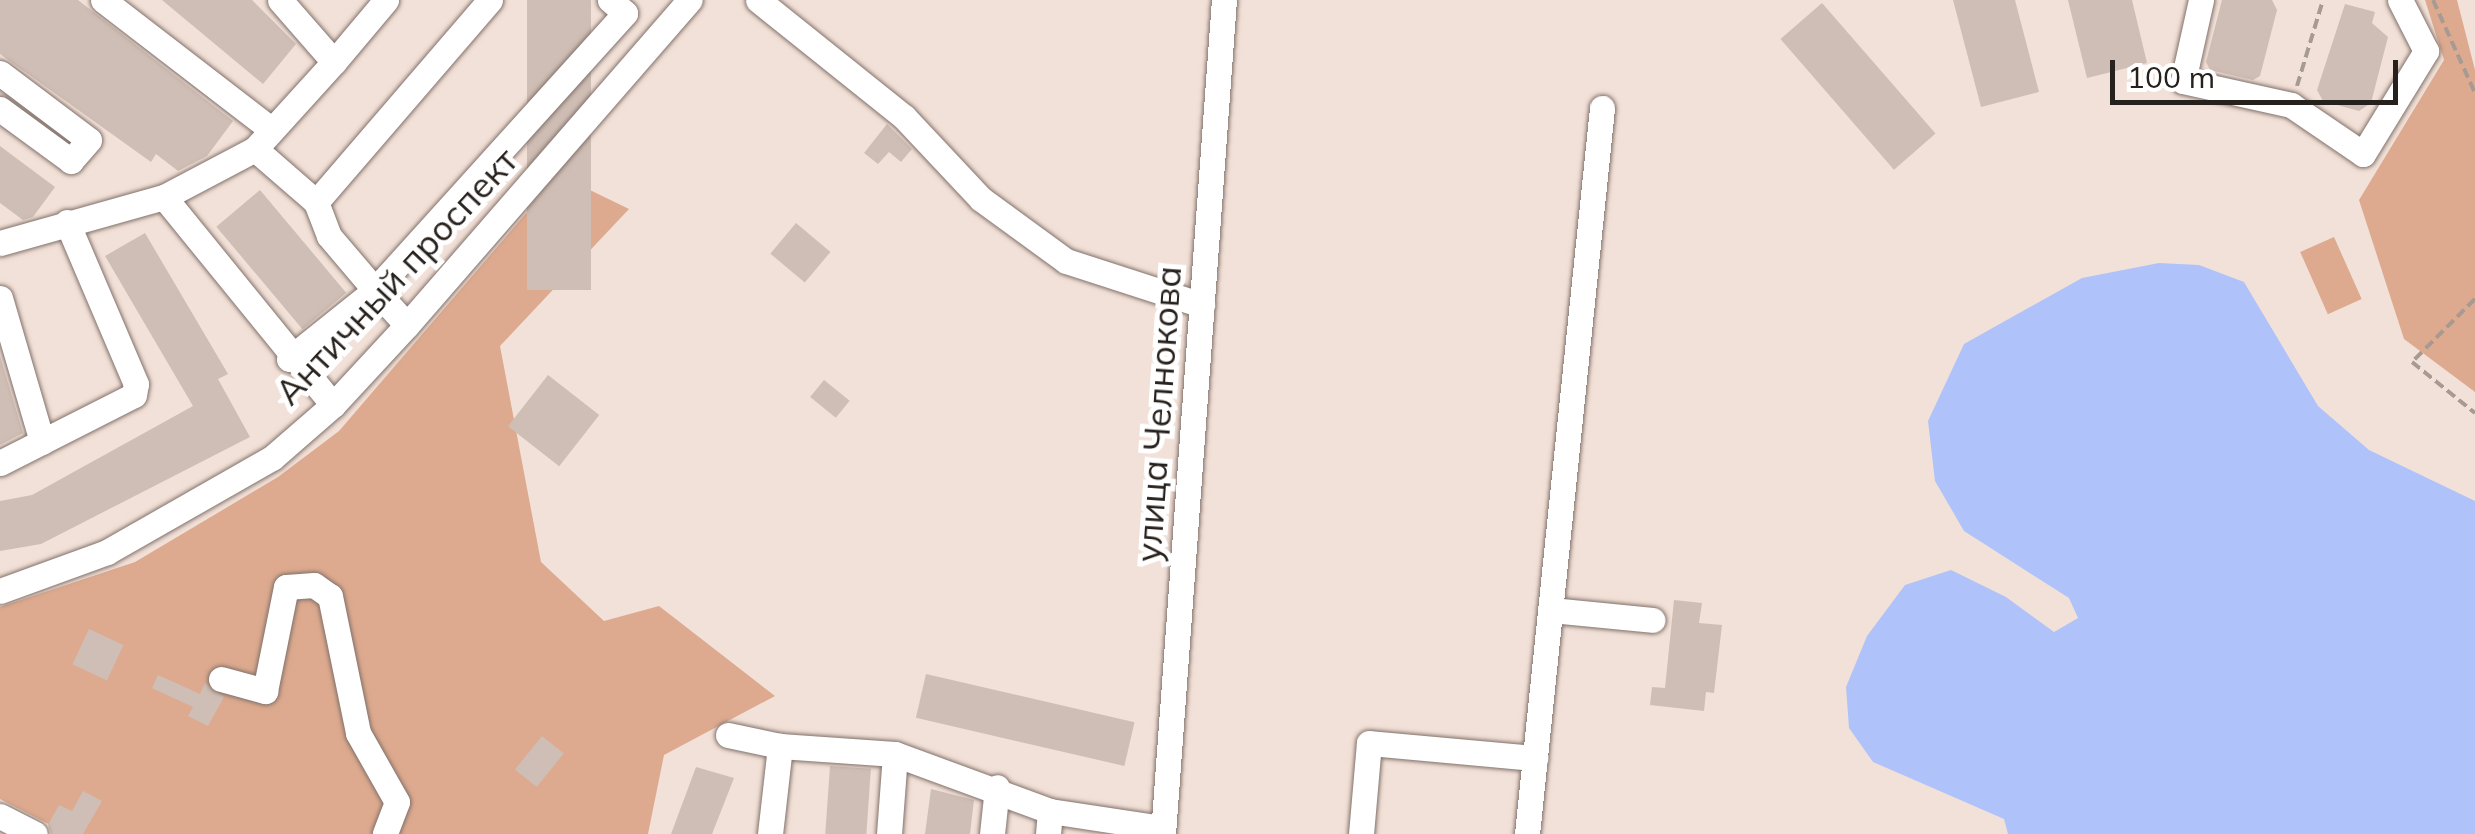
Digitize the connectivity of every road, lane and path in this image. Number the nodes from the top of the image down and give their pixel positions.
1 (102, 0) edge
2 (280, 0) edge
3 (386, 0) edge
4 (490, 0) edge
5 (610, 0) edge
6 (690, 0) edge
7 (758, 0) edge
8 (1224, 0) edge
9 (2201, 0) edge
10 (2323, 0) edge
11 (2400, 0) edge
12 (2433, 0) edge
13 (334, 62) junction
14 (0, 72) edge
15 (2475, 93) edge
16 (2291, 105) junction
17 (1602, 108) dead end
18 (0, 109) edge
19 (264, 140) junction
20 (164, 197) junction
21 (316, 202) junction
22 (67, 222) junction
23 (0, 243) edge
24 (375, 290) junction
25 (0, 298) edge
26 (2475, 299) edge
27 (1202, 306) junction
28 (407, 326) junction
29 (290, 359) junction
30 (333, 405) junction
31 (2475, 413) edge
32 (42, 442) junction
33 (0, 463) edge
34 (0, 591) edge
35 (1550, 610) junction
36 (1653, 620) dead end
37 (221, 679) dead end
38 (728, 735) dead end
39 (780, 746) junction
40 (895, 754) junction
41 (1535, 758) junction
42 (998, 787) junction
43 (0, 816) edge
44 (1049, 822) edge
45 (1163, 831) edge
46 (35, 834) edge
47 (385, 834) edge
48 (770, 834) edge
49 (888, 834) edge
50 (992, 834) edge
51 (1361, 834) edge
52 (1528, 834) edge

1 - 19 street
2 - 13 street
3 - 13 street
4 - 21 street
5 - 24 street
6 - 28 street, Античный проспект
7 - 27 street
8 - 27 street, улица Челнокова
9 - 16 street
10 - 16 path
11 - 16 street
12 - 15 path
13 - 19 street
14 - 18 street
17 - 35 street
19 - 20 street
19 - 21 street
20 - 22 street
20 - 29 street
21 - 24 street
22 - 23 street
22 - 32 street
24 - 28 street
24 - 29 street
25 - 32 street
26 - 31 path
27 - 45 street, улица Челнокова
28 - 30 street, Античный проспект
29 - 30 street
30 - 34 street, Античный проспект
32 - 33 street
35 - 36 street
35 - 41 street
37 - 47 street
38 - 39 street
39 - 40 street
39 - 48 street
40 - 42 street
40 - 49 street
41 - 51 street
41 - 52 street
42 - 44 street
42 - 50 street
43 - 46 street
44 - 45 street

